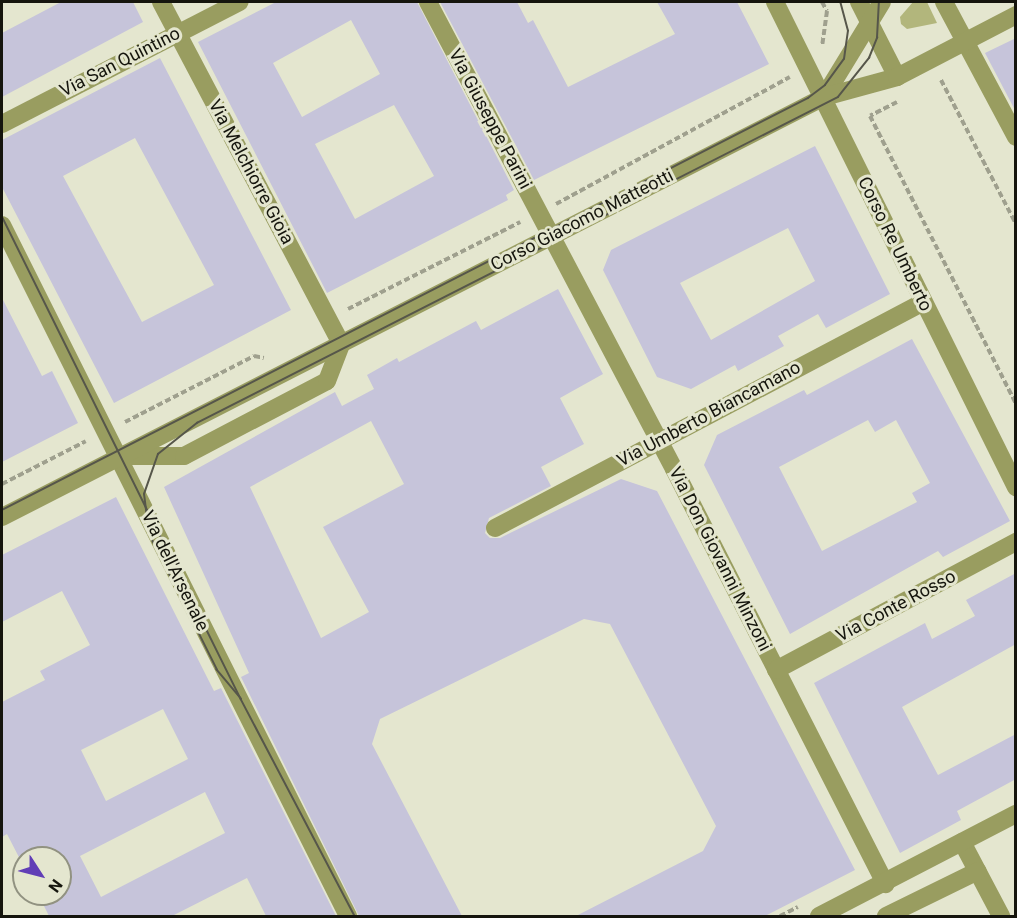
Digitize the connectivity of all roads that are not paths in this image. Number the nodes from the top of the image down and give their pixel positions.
1 (161, 2) edge
2 (239, 2) edge
3 (428, 2) edge
4 (775, 2) edge
5 (859, 2) edge
6 (882, 2) edge
7 (944, 2) edge
8 (1016, 15) edge
9 (869, 21) junction
10 (178, 33) junction
11 (965, 42) junction
12 (897, 77) junction
13 (824, 97) junction
14 (2, 124) edge
15 (1016, 137) edge
16 (2, 225) edge
17 (551, 236) junction
18 (923, 302) junction
19 (341, 344) junction
20 (658, 441) junction
21 (118, 456) junction
22 (1016, 487) edge
23 (2, 518) edge
24 (495, 528) dead end
25 (1016, 542) edge
26 (776, 670) junction
27 (1016, 814) edge
28 (962, 842) junction
29 (978, 871) junction
30 (885, 884) junction
31 (348, 916) edge
32 (819, 916) edge
33 (886, 916) edge
34 (1001, 916) edge

1 - 10 street, Via Melchiorre Gioia
2 - 10 street, Via San Quintino
3 - 17 street, Via Giuseppe Parini
4 - 13 street, Corso Re Umberto
5 - 9 street
6 - 9 street, Corso Giacomo Matteotti
7 - 11 street
8 - 11 street, Corso Giacomo Matteotti
9 - 12 street
9 - 13 street, Corso Giacomo Matteotti
10 - 14 street, Via San Quintino
10 - 19 street, Via Melchiorre Gioia
11 - 12 street, Corso Giacomo Matteotti
11 - 15 street
12 - 13 street, Corso Giacomo Matteotti
13 - 17 street, Corso Giacomo Matteotti
13 - 18 street, Corso Re Umberto
16 - 21 street, Via dell'Arsenale
17 - 19 street, Corso Giacomo Matteotti
17 - 20 street, Via Don Giovanni Minzoni
18 - 20 street, Via Umberto Biancamano
18 - 22 street, Corso Re Umberto
19 - 21 street, Corso Giacomo Matteotti
19 - 21 street
20 - 24 street, Via Umberto Biancamano
20 - 26 street, Via Don Giovanni Minzoni
21 - 23 street, Corso Giacomo Matteotti
21 - 31 street, Via dell'Arsenale
25 - 26 street, Via Conte Rosso
26 - 30 street, Via Don Giovanni Minzoni
27 - 28 street
28 - 29 street
28 - 30 street
29 - 33 street
29 - 34 street
30 - 32 street

